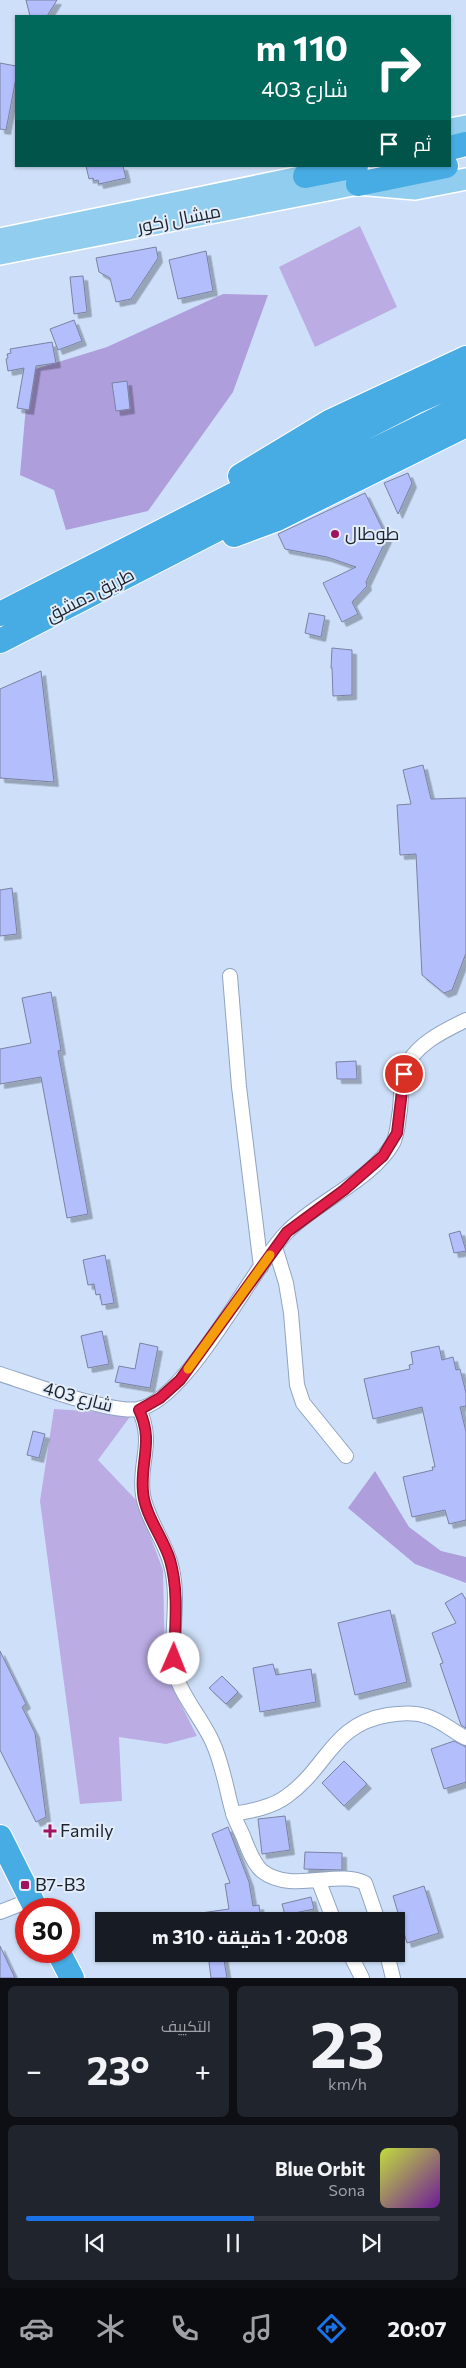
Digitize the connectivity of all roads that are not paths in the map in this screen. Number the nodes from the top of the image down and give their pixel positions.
1 (466, 126) edge
2 (451, 129) edge
3 (466, 144) edge
4 (451, 158) edge
5 (451, 162) edge
6 (466, 162) edge
7 (412, 167) edge
8 (314, 171) edge
9 (357, 175) edge
10 (466, 179) edge
11 (0, 239) edge
12 (0, 254) edge
13 (466, 358) edge
14 (466, 380) edge
15 (466, 405) edge
16 (466, 425) edge
17 (171, 526) junction
18 (180, 549) junction
19 (4, 610) edge
20 (46, 617) junction
21 (0, 641) edge
22 (0, 656) edge
23 (230, 976) dead end
24 (466, 1020) edge
25 (275, 1247) junction
26 (261, 1267) junction
27 (0, 1374) edge
28 (139, 1410) junction
29 (346, 1456) dead end
30 (466, 1738) edge
31 (233, 1814) junction
32 (0, 1837) edge
33 (0, 1866) edge
34 (319, 1882) junction
35 (16, 1898) edge
36 (19, 1898) edge
37 (331, 1912) edge
38 (375, 1912) edge
39 (354, 1962) edge
40 (389, 1962) edge
41 (47, 1963) edge
42 (64, 1963) edge
43 (54, 1978) edge
44 (72, 1978) edge
45 (362, 1978) edge
46 (393, 1978) edge

1 - 2 main road
3 - 4 highway
5 - 6 highway
7 - 9 highway
8 - 9 highway
8 - 11 main road, ميشال زكور
9 - 10 main road, ميشال زكور
9 - 12 main road, ميشال زكور
13 - 17 highway
14 - 17 highway
15 - 18 highway
16 - 18 highway
17 - 19 highway, طريق دمشق
18 - 20 highway, طريق دمشق
20 - 21 highway, طريق دمشق
20 - 22 highway
23 - 26 street
24 - 25 street
25 - 26 street
25 - 29 street
26 - 28 street
27 - 28 street, شارع 403
28 - 31 street
30 - 31 street
31 - 34 street
32 - 36 highway
33 - 35 highway
34 - 37 street
34 - 38 street
39 - 45 street
40 - 46 street
41 - 43 highway
42 - 44 highway

